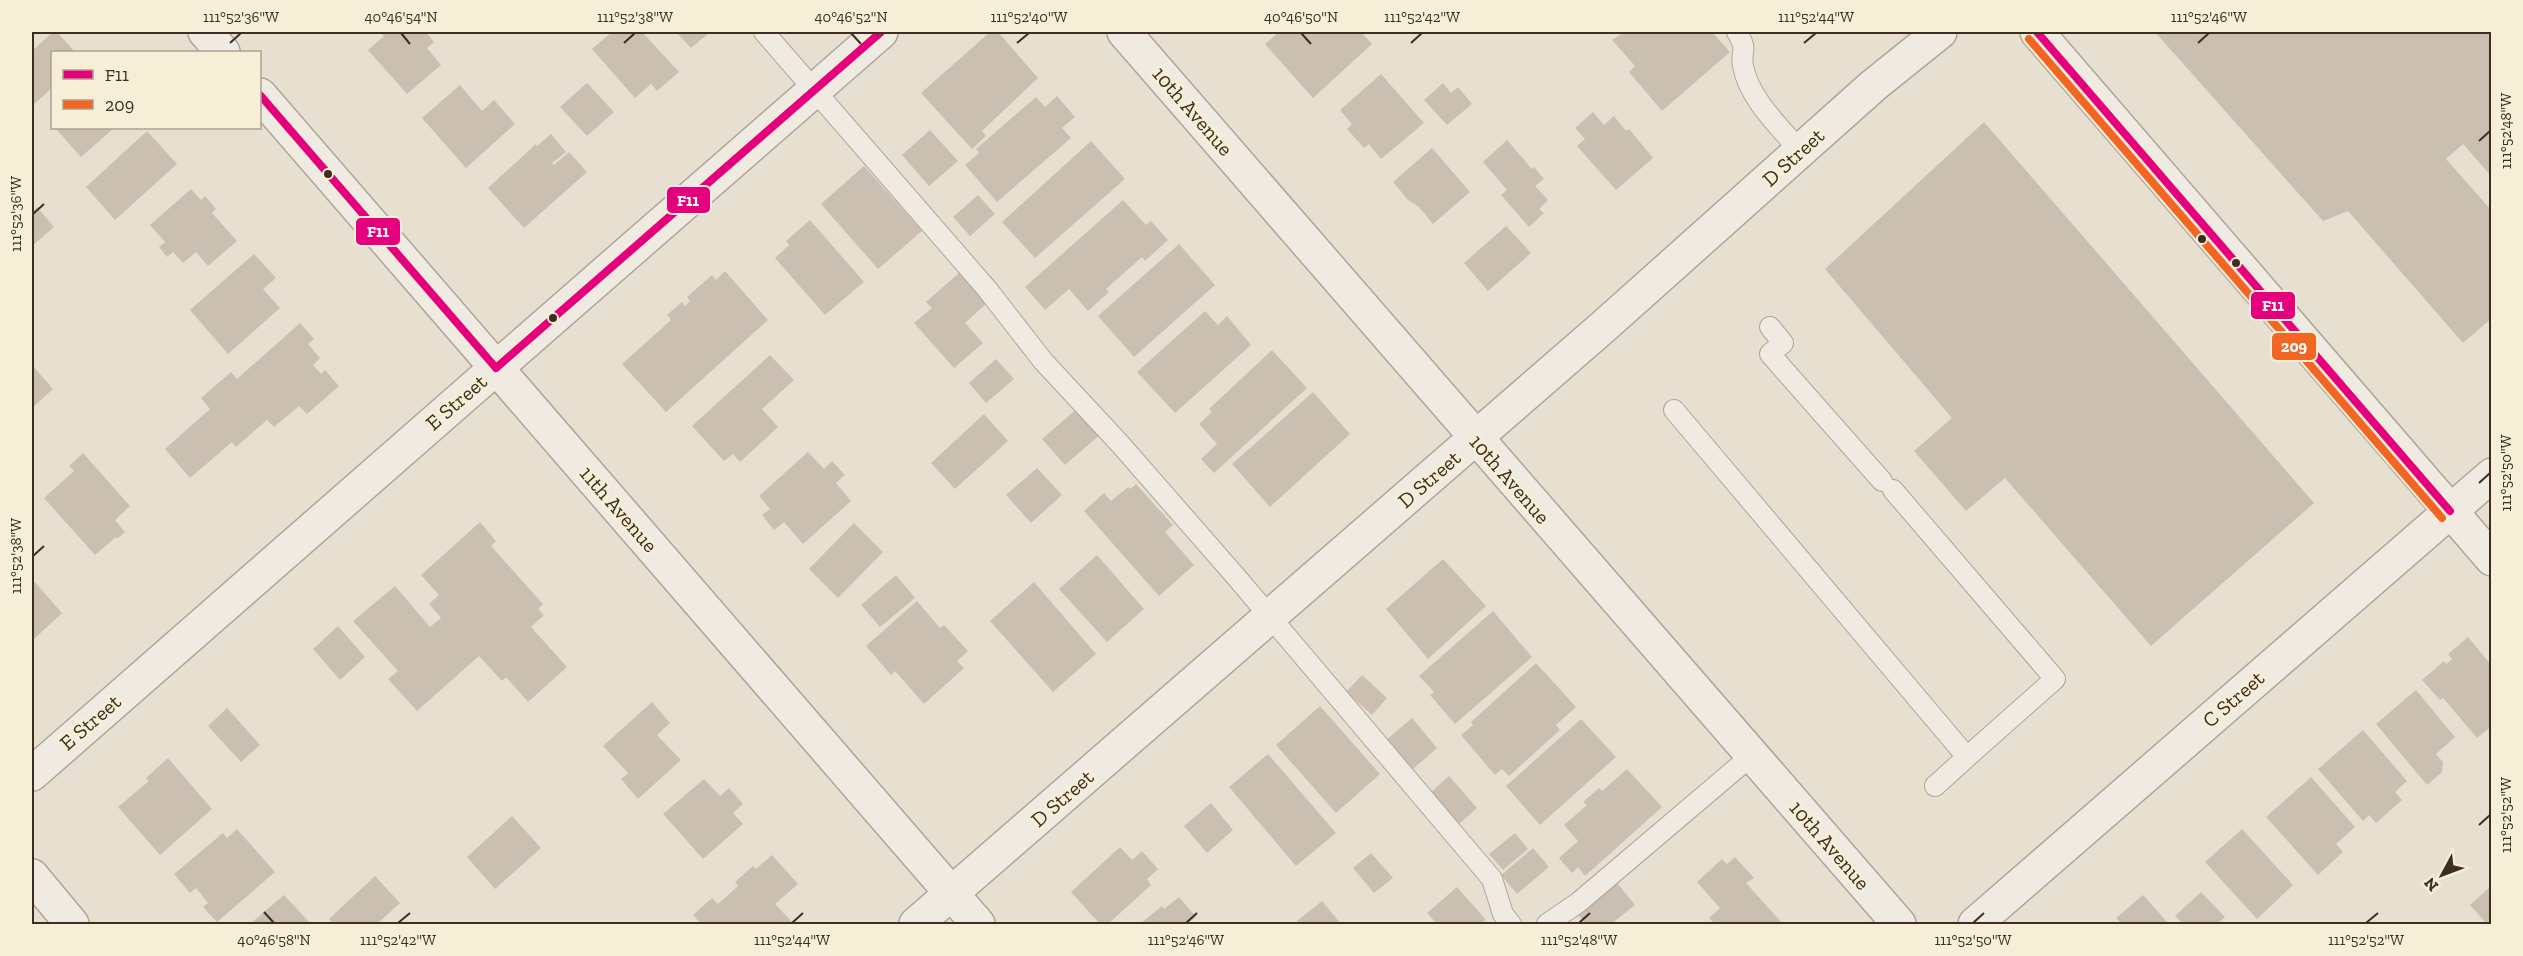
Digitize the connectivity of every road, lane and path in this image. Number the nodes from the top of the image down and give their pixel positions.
1 (205, 32) edge
2 (764, 32) edge
3 (882, 32) edge
4 (1124, 32) edge
5 (1737, 32) edge
6 (1940, 32) edge
7 (2037, 32) edge
8 (222, 51) edge
9 (814, 88) junction
10 (261, 96) edge
11 (1800, 151) junction
12 (1770, 327) dead end
13 (496, 368) junction
14 (1674, 410) dead end
15 (1476, 438) junction
16 (2492, 475) edge
17 (2450, 511) junction
18 (2492, 559) edge
19 (1271, 618) junction
20 (1751, 756) junction
21 (1967, 757) junction
22 (32, 774) edge
23 (1935, 786) dead end
24 (32, 876) edge
25 (951, 894) junction
26 (72, 924) edge
27 (916, 924) edge
28 (978, 924) edge
29 (1511, 924) edge
30 (1546, 924) edge
31 (1899, 924) edge
32 (1975, 924) edge

1 - 8 street
2 - 9 lane
3 - 9 street, E Street
4 - 15 street, 10th Avenue
5 - 11 lane
6 - 11 street, D Street
7 - 17 street
9 - 13 street, E Street
9 - 19 lane
10 - 13 street, 11th Avenue
11 - 15 street, D Street
12 - 21 lane
13 - 22 street, E Street
13 - 25 street, 11th Avenue
14 - 21 lane
15 - 19 street, D Street
15 - 20 street, 10th Avenue
16 - 17 street, C Street
17 - 18 street
17 - 32 street, C Street
19 - 25 street, D Street
19 - 29 lane
20 - 30 lane
20 - 31 street, 10th Avenue
21 - 23 lane
24 - 26 street
25 - 27 street, D Street
25 - 28 street, 11th Avenue

